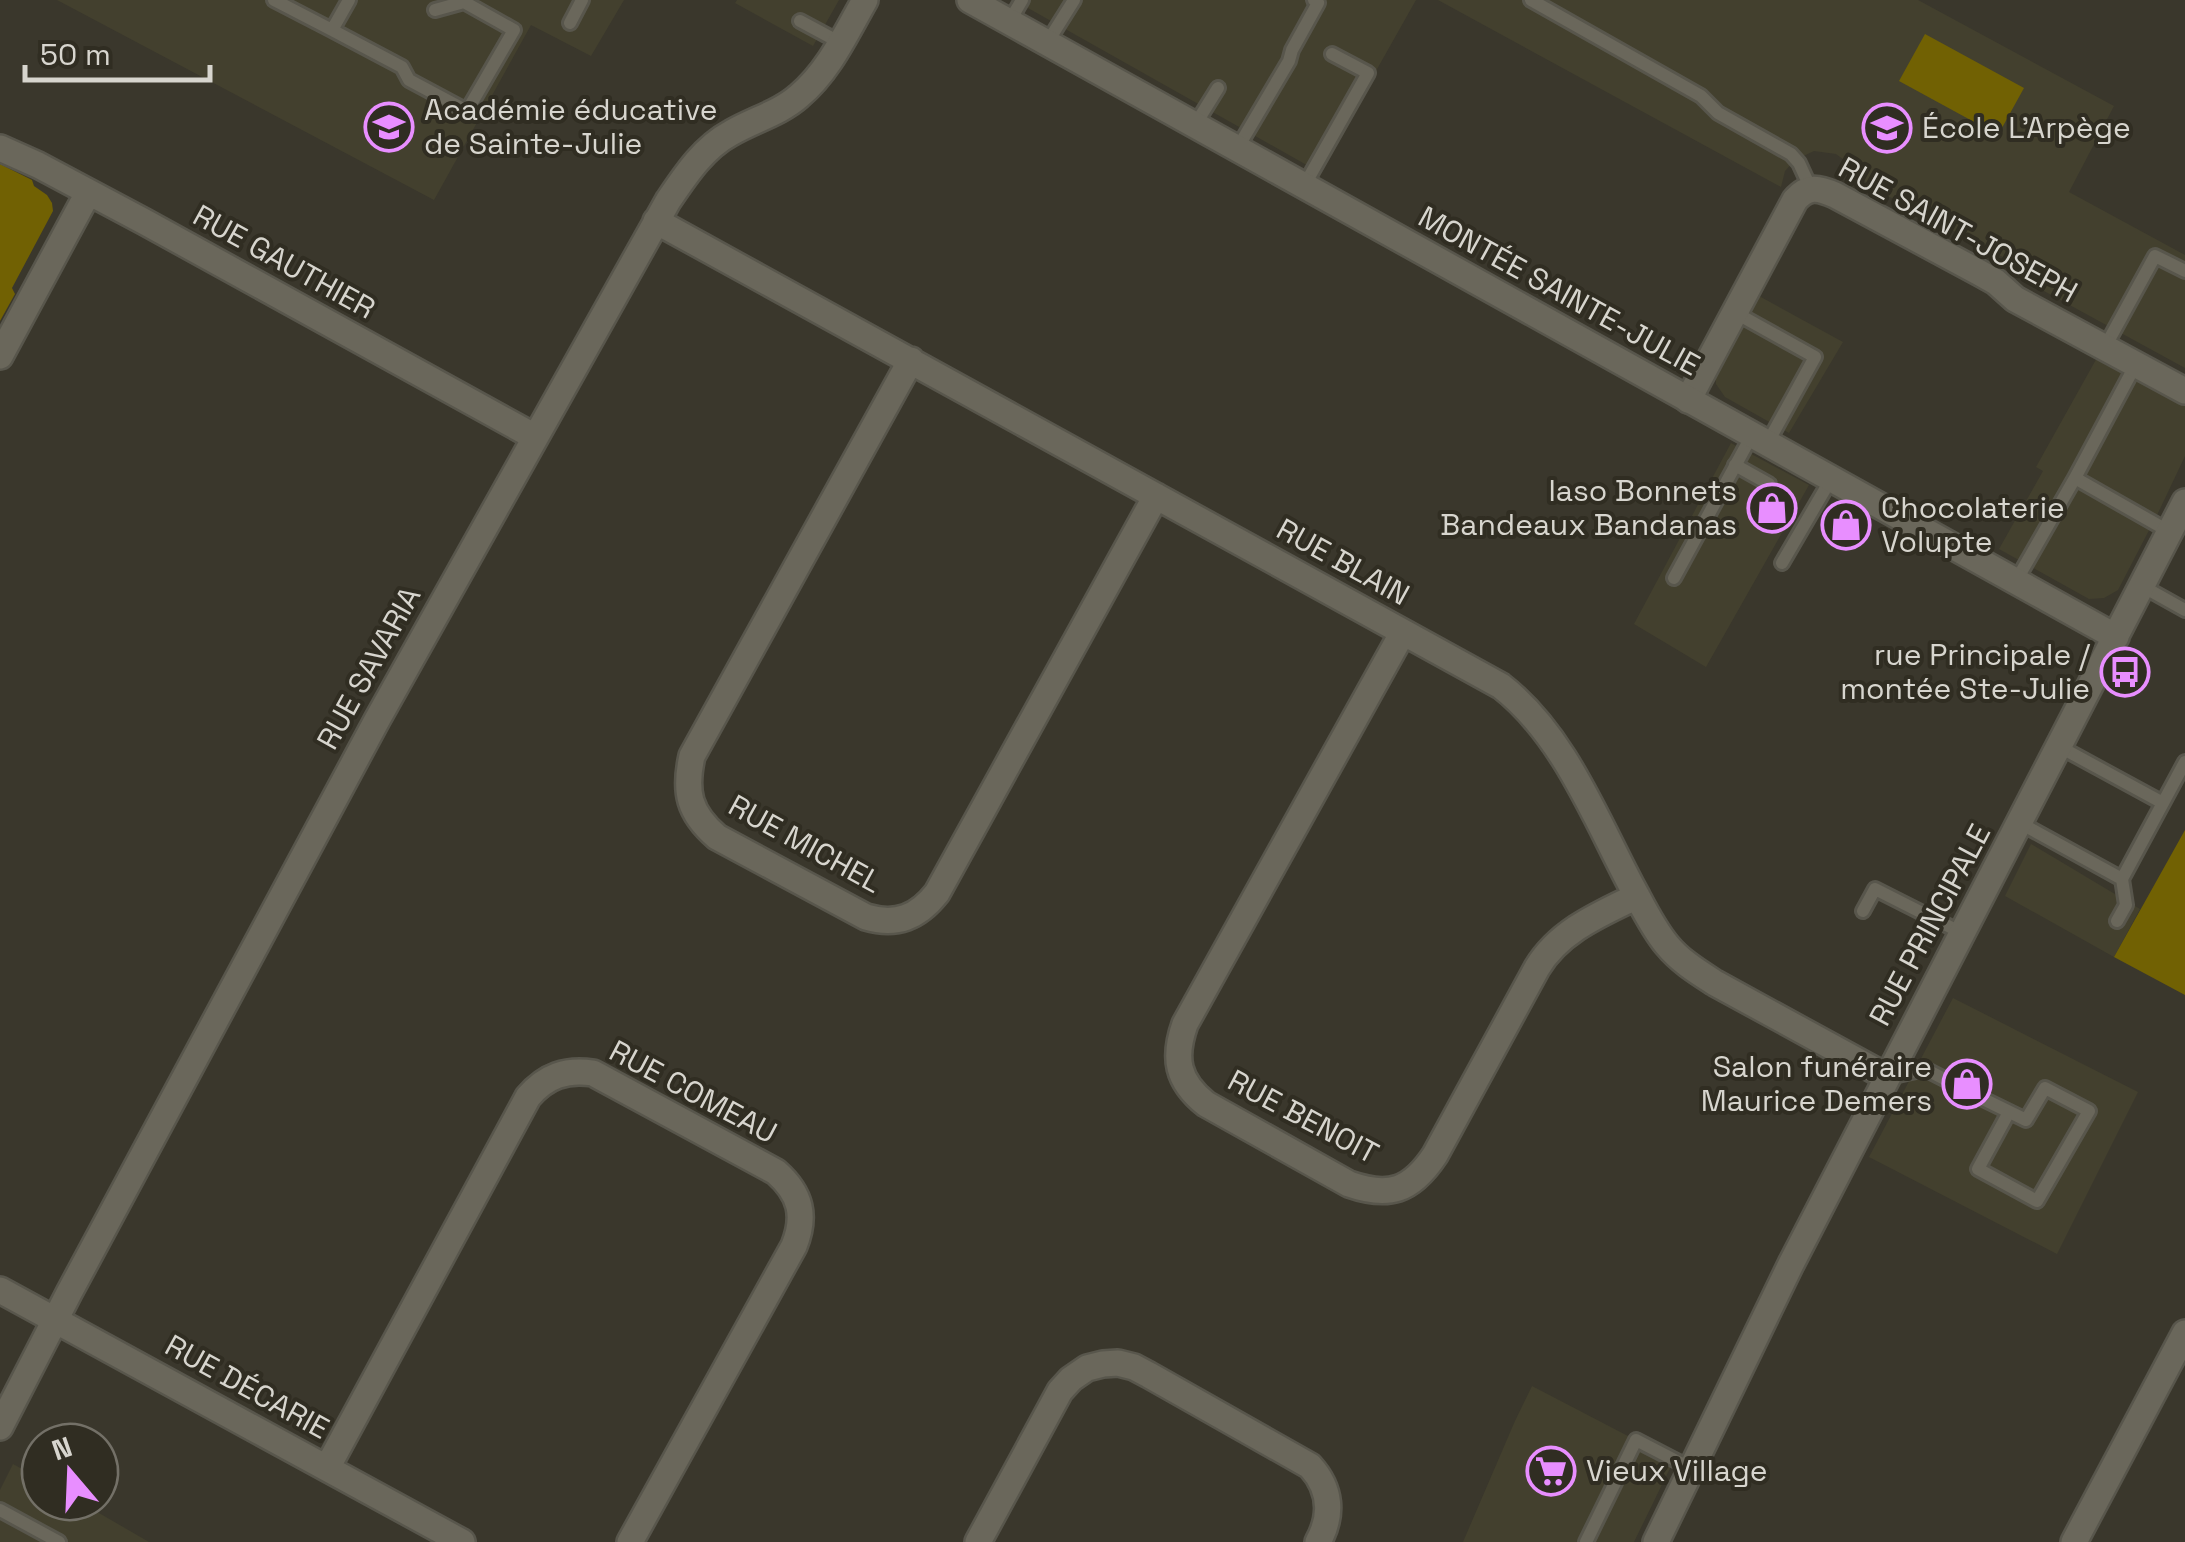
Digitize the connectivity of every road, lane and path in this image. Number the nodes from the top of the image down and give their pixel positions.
1 (274, 0) edge
2 (349, 0) edge
3 (582, 0) edge
4 (866, 0) edge
5 (970, 0) edge
6 (1074, 0) edge
7 (1314, 0) edge
8 (1531, 0) edge
9 (434, 10) dead end
10 (1016, 11) edge
11 (800, 21) dead end
12 (570, 23) dead end
13 (332, 30) junction
14 (840, 43) junction
15 (1047, 43) junction
16 (1332, 54) dead end
17 (1218, 88) dead end
18 (1196, 125) junction
19 (0, 148) edge
20 (1237, 149) junction
21 (1304, 186) junction
22 (1810, 188) junction
23 (88, 193) junction
24 (656, 221) junction
25 (2185, 272) edge
26 (1734, 312) junction
27 (2105, 348) junction
28 (0, 356) edge
29 (911, 360) junction
30 (2136, 364) junction
31 (2185, 391) edge
32 (1688, 400) junction
33 (535, 437) junction
34 (1760, 439) junction
35 (1736, 466) junction
36 (2075, 478) junction
37 (1831, 479) junction
38 (1769, 484) dead end
39 (1156, 496) junction
40 (2185, 502) edge
41 (2170, 532) junction
42 (1782, 563) dead end
43 (1674, 578) dead end
44 (2016, 581) junction
45 (2142, 586) junction
46 (2185, 610) edge
47 (1402, 632) junction
48 (2116, 637) junction
49 (2060, 747) junction
50 (2185, 762) edge
51 (2163, 803) junction
52 (2020, 823) junction
53 (2122, 879) junction
54 (1637, 896) junction
55 (1863, 911) dead end
56 (2117, 921) dead end
57 (1962, 933) junction
58 (1887, 1077) junction
59 (1958, 1086) dead end
60 (1979, 1097) dead end
61 (2008, 1112) junction
62 (0, 1290) edge
63 (55, 1319) junction
64 (2185, 1333) edge
65 (0, 1428) edge
66 (327, 1468) junction
67 (1692, 1468) junction
68 (0, 1510) edge
69 (1659, 1541) edge
70 (59, 1542) edge
71 (462, 1542) edge
72 (630, 1542) edge
73 (978, 1542) edge
74 (1318, 1542) edge
75 (1586, 1542) edge
76 (2074, 1542) edge

1 - 13 lane
2 - 13 lane
3 - 12 lane
4 - 14 street, RUE SAVARIA
5 - 10 street, MONTÉE SAINTE-JULIE
6 - 15 lane
7 - 20 lane
8 - 22 lane
9 - 13 lane
10 - 15 street, MONTÉE SAINTE-JULIE
11 - 14 lane
14 - 24 street, RUE SAVARIA
15 - 18 street, MONTÉE SAINTE-JULIE
16 - 21 lane
17 - 18 lane
18 - 20 street, MONTÉE SAINTE-JULIE
19 - 23 street, RUE GAUTHIER
20 - 21 street, MONTÉE SAINTE-JULIE
21 - 32 street, MONTÉE SAINTE-JULIE
22 - 26 street, RUE SAINT-JOSEPH
22 - 27 street, RUE SAINT-JOSEPH
23 - 28 street
23 - 33 street, RUE GAUTHIER
24 - 29 street, RUE BLAIN
24 - 33 street, RUE SAVARIA
25 - 27 lane
26 - 32 street, RUE SAINT-JOSEPH
26 - 34 lane
27 - 30 street, RUE SAINT-JOSEPH
29 - 39 street, RUE BLAIN
29 - 39 street, RUE MICHEL
30 - 31 street, RUE SAINT-JOSEPH
30 - 36 lane
32 - 34 street, MONTÉE SAINTE-JULIE
33 - 63 street, RUE SAVARIA
34 - 35 lane
34 - 37 street, MONTÉE SAINTE-JULIE
35 - 38 lane
35 - 43 lane
36 - 41 lane
36 - 44 lane
37 - 42 lane
37 - 44 street, MONTÉE SAINTE-JULIE
39 - 47 street, RUE BLAIN
40 - 41 street, RUE PRINCIPALE
41 - 45 street, RUE PRINCIPALE
44 - 48 street, MONTÉE SAINTE-JULIE
45 - 46 lane
45 - 48 street, RUE PRINCIPALE
47 - 54 street, RUE BLAIN
47 - 54 street, RUE BENOIT
48 - 49 street, RUE PRINCIPALE
49 - 51 lane
49 - 52 street, RUE PRINCIPALE
50 - 51 lane
51 - 53 lane
52 - 53 lane
52 - 57 street, RUE PRINCIPALE
53 - 56 lane
54 - 58 street, RUE BLAIN
55 - 57 lane
57 - 58 street, RUE PRINCIPALE
58 - 59 lane
58 - 67 street, RUE PRINCIPALE
60 - 61 lane
61 - 61 lane
62 - 63 street, RUE DÉCARIE
63 - 65 street, RUE SAVARIA
63 - 66 street, RUE DÉCARIE
64 - 76 street
66 - 71 street, RUE DÉCARIE
66 - 72 street, RUE COMEAU
67 - 69 street, RUE PRINCIPALE
67 - 75 lane
68 - 70 lane
73 - 74 street

